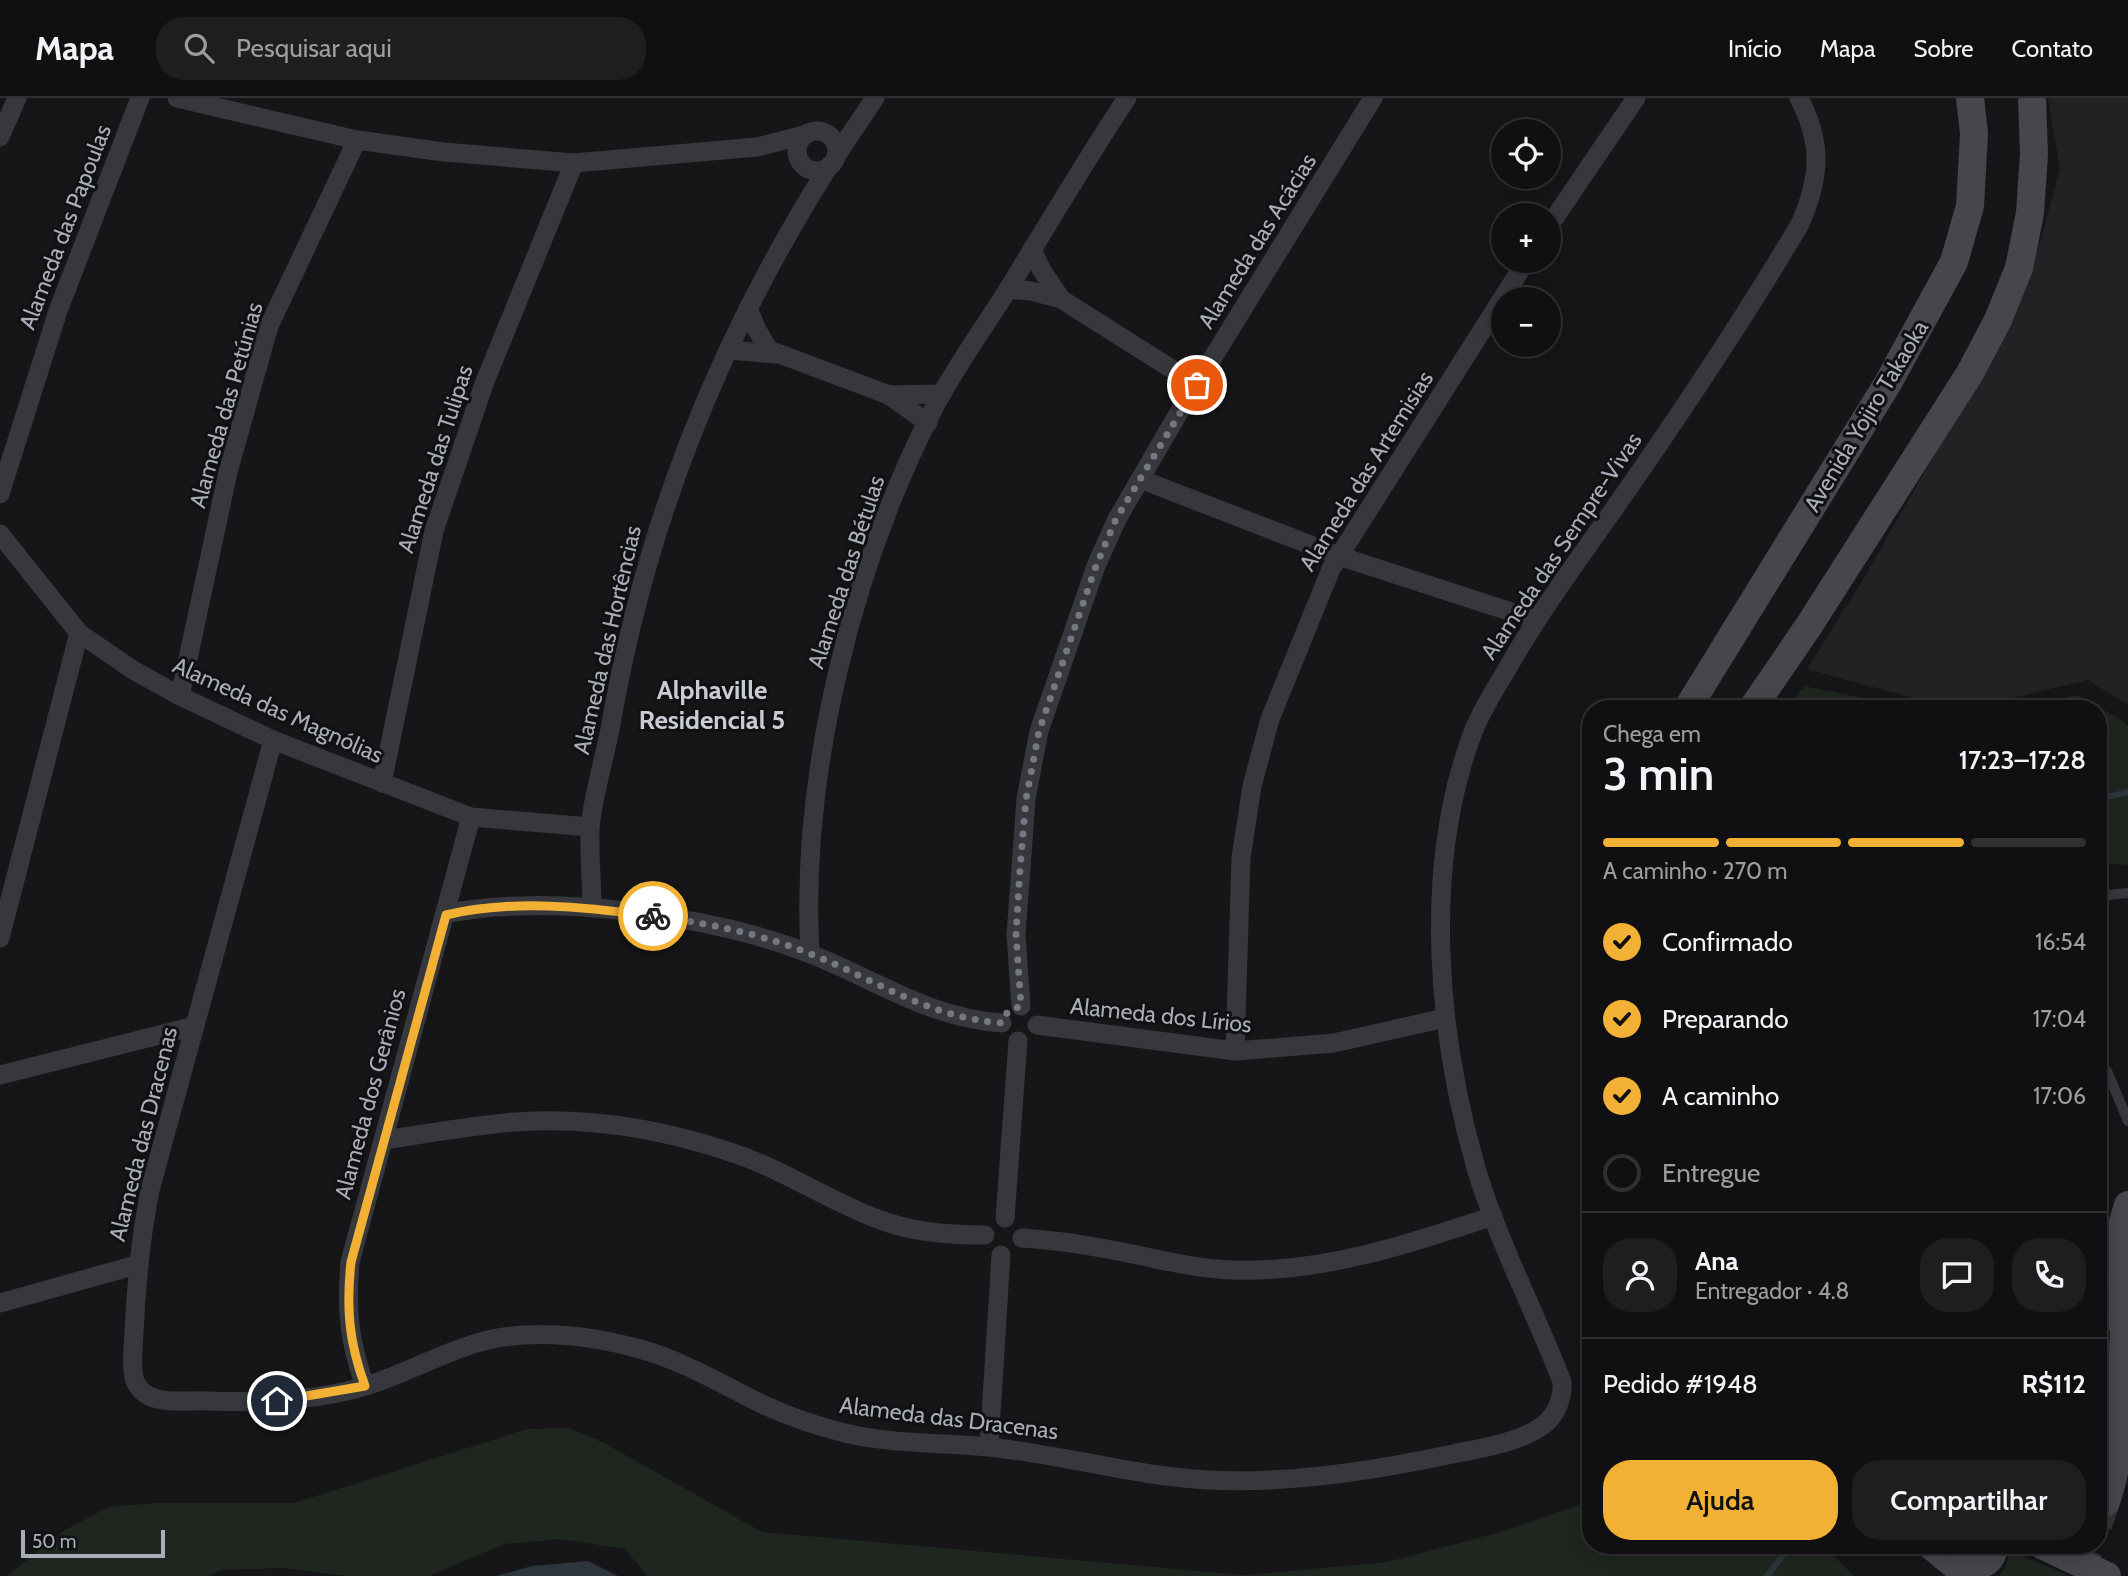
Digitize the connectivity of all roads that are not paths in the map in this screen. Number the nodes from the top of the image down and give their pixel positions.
1 (17, 98) edge
2 (140, 98) edge
3 (177, 98) edge
4 (1127, 98) edge
5 (1373, 98) edge
6 (1636, 98) edge
7 (1799, 98) edge
8 (1970, 98) edge
9 (2032, 98) edge
10 (870, 106) edge
11 (810, 133) junction
12 (0, 137) edge
13 (357, 140) junction
14 (757, 147) junction
15 (799, 160) junction
16 (832, 161) junction
17 (574, 163) junction
18 (805, 204) junction
19 (1561, 208) edge
20 (1032, 249) junction
21 (1519, 273) edge
22 (1008, 289) junction
23 (1061, 299) junction
24 (748, 308) junction
25 (729, 350) junction
26 (776, 354) junction
27 (1197, 385) junction
28 (942, 394) junction
29 (888, 395) junction
30 (928, 423) junction
31 (1140, 479) junction
32 (0, 494) edge
33 (0, 534) edge
34 (1339, 556) junction
35 (1536, 620) junction
36 (79, 632) junction
37 (180, 696) junction
38 (1693, 700) edge
39 (1758, 700) edge
40 (273, 740) junction
41 (382, 783) junction
42 (471, 817) junction
43 (590, 827) junction
44 (2128, 894) edge
45 (2107, 895) edge
46 (593, 908) junction
47 (446, 915) junction
48 (0, 938) edge
49 (810, 953) junction
50 (1021, 1006) junction
51 (1445, 1018) junction
52 (1002, 1023) junction
53 (1037, 1025) junction
54 (195, 1026) junction
55 (1018, 1041) junction
56 (1236, 1051) junction
57 (2107, 1071) edge
58 (0, 1075) edge
59 (2128, 1119) edge
60 (384, 1140) junction
61 (2128, 1205) edge
62 (1493, 1216) junction
63 (1005, 1218) junction
64 (985, 1235) junction
65 (1022, 1238) junction
66 (1001, 1255) junction
67 (2128, 1261) edge
68 (136, 1265) junction
69 (2107, 1279) edge
70 (2127, 1298) edge
71 (0, 1303) edge
72 (365, 1386) junction
73 (1555, 1413) joint
74 (989, 1447) junction
75 (2107, 1500) tunnel mouth
76 (1941, 1554) edge
77 (1993, 1554) edge
78 (2061, 1554) edge
79 (1963, 1572) edge
80 (2107, 1576) edge

1 - 12 street
2 - 32 street, Alameda das Papoulas
3 - 13 street
4 - 20 street, Alameda das Bétulas
5 - 27 street, Alameda das Acácias
6 - 19 street
7 - 35 street, Alameda das Sempre-Vivas
8 - 38 main road, Avenida Yojiro Takaoka
9 - 39 main road
10 - 11 street, Alameda das Hortências
10 - 16 street, Alameda das Hortências
11 - 14 street, Alameda das Hortências
11 - 15 street
11 - 16 street
13 - 17 street
13 - 37 street, Alameda das Petúnias
14 - 15 street
14 - 17 street
15 - 16 street
15 - 18 street
16 - 18 street, Alameda das Hortências
17 - 41 street, Alameda das Tulipas
18 - 24 street, Alameda das Hortências
20 - 22 street, Alameda das Bétulas
20 - 23 street
21 - 34 street, Alameda das Artemisias
22 - 23 street
22 - 28 street, Alameda das Bétulas
23 - 27 street
24 - 25 street, Alameda das Hortências
24 - 26 street
25 - 26 street
25 - 43 street, Alameda das Hortências
26 - 29 street
27 - 31 street, Alameda das Acácias
28 - 29 street
28 - 30 street, Alameda das Bétulas
29 - 30 street
30 - 49 street, Alameda das Bétulas
31 - 34 street
31 - 50 street, Alameda das Acácias
33 - 36 street, Alameda das Magnólias
34 - 35 street
34 - 56 street, Alameda das Artemisias
35 - 51 street, Alameda das Sempre-Vivas
36 - 37 street, Alameda das Magnólias
36 - 48 street
37 - 40 street, Alameda das Magnólias
40 - 41 street, Alameda das Magnólias
40 - 54 street, Alameda das Dracenas
41 - 42 street, Alameda das Magnólias
42 - 43 street, Alameda das Magnólias
42 - 47 street, Alameda dos Gerânios
43 - 46 street, Alameda das Hortências
44 - 45 lane
46 - 47 street
46 - 49 street
47 - 60 street, Alameda dos Gerânios
49 - 52 street
50 - 52 street
50 - 53 street
51 - 56 street, Alameda dos Lírios
51 - 62 street, Alameda das Sempre-Vivas
52 - 55 street
53 - 55 street
53 - 56 street, Alameda dos Lírios
54 - 58 street
54 - 68 street, Alameda das Dracenas
55 - 63 street
57 - 59 lane
60 - 64 street
60 - 72 street, Alameda dos Gerânios
61 - 69 main road
62 - 65 street
62 - 73 street, Alameda das Sempre-Vivas
63 - 64 street
63 - 65 street
64 - 66 street
65 - 66 street
66 - 74 street
67 - 70 main road
68 - 71 street
68 - 72 street, Alameda das Dracenas
70 - 75 main road
72 - 74 street, Alameda das Dracenas
73 - 74 street, Alameda das Dracenas
76 - 79 main road
77 - 79 main road
78 - 80 main road

